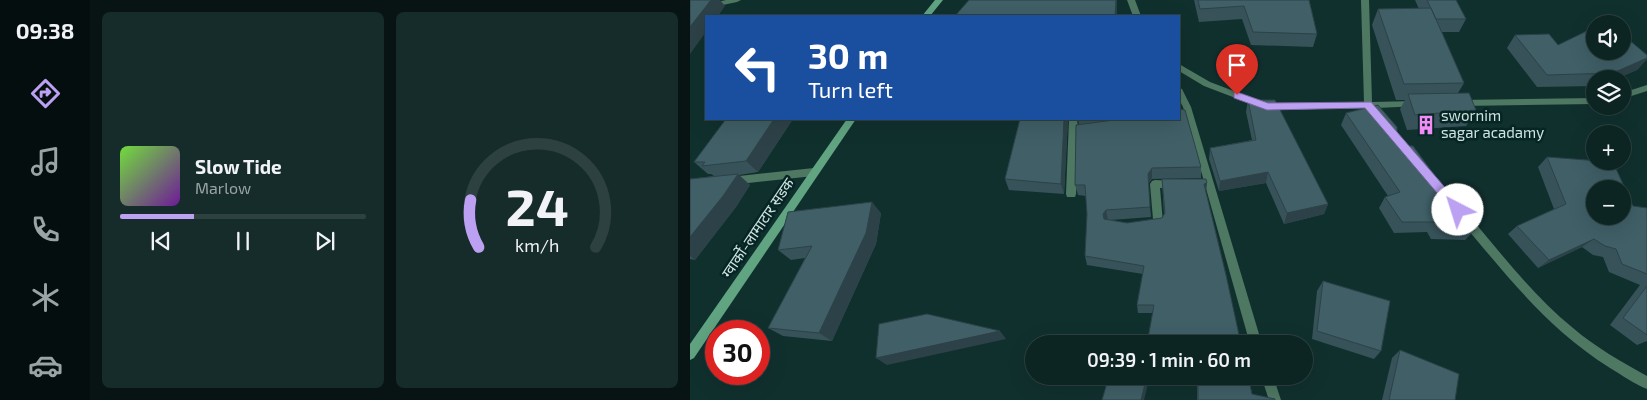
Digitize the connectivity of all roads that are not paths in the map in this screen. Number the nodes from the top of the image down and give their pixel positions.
1 (737, 0) edge
2 (939, 0) edge
3 (1131, 0) edge
4 (1365, 0) edge
5 (690, 10) edge
6 (927, 15) edge
7 (1137, 15) edge
8 (1180, 68) edge
9 (1647, 88) edge
10 (1631, 93) edge
11 (1180, 96) edge
12 (1586, 101) edge
13 (1456, 103) edge
14 (1368, 104) junction
15 (1427, 104) edge
16 (1184, 116) edge
17 (851, 120) edge
18 (1073, 120) edge
19 (1100, 128) edge
20 (1073, 132) junction
21 (1419, 165) edge
22 (814, 172) junction
23 (717, 182) edge
24 (1184, 184) edge
25 (1071, 194) dead end
26 (1458, 210) edge
27 (1141, 225) edge
28 (1253, 335) edge
29 (690, 354) edge
30 (1647, 383) edge
31 (1270, 385) edge
32 (1275, 400) edge

1 - 5 street
2 - 6 main road
3 - 7 street
4 - 14 street
8 - 14 street
9 - 10 street
11 - 16 street
12 - 13 street
14 - 15 street
14 - 21 street
16 - 28 street
17 - 22 main road, ग्वार्को-लामाटार सडक
18 - 20 street
19 - 20 street
20 - 25 street
22 - 23 street
22 - 29 main road, ग्वार्को-लामाटार सडक
24 - 27 street
26 - 30 street
31 - 32 street

